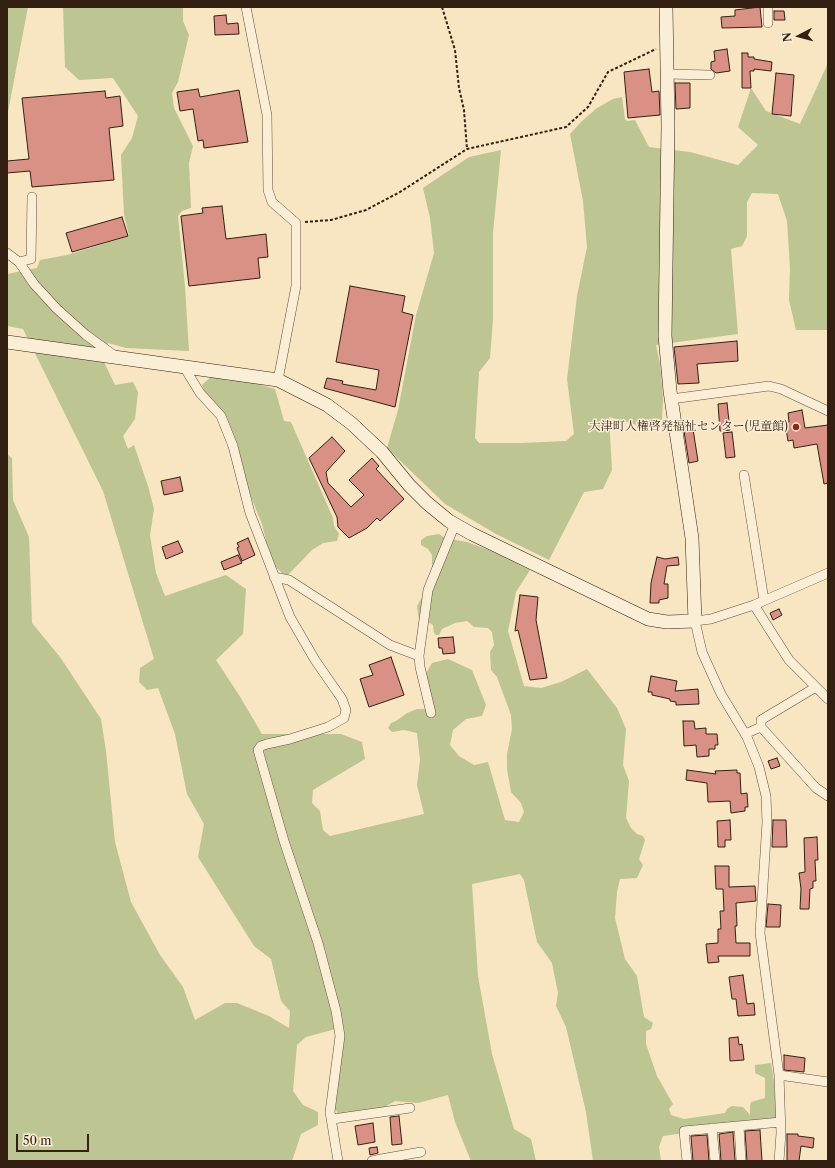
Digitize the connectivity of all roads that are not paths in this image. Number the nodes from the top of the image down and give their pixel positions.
1 (246, 7) edge
2 (666, 7) edge
3 (768, 7) edge
4 (768, 23) dead end
5 (667, 74) junction
6 (710, 75) dead end
7 (32, 197) dead end
8 (7, 253) edge
9 (19, 262) junction
10 (7, 342) edge
11 (116, 357) junction
12 (184, 367) junction
13 (278, 380) junction
14 (671, 399) junction
15 (828, 411) edge
16 (744, 475) dead end
17 (455, 524) junction
18 (828, 573) edge
19 (274, 576) junction
20 (764, 600) junction
21 (754, 604) junction
22 (695, 621) junction
23 (419, 656) junction
24 (816, 687) junction
25 (828, 699) edge
26 (431, 713) dead end
27 (761, 727) junction
28 (745, 734) junction
29 (828, 796) edge
30 (779, 1075) junction
31 (828, 1082) edge
32 (410, 1108) dead end
33 (332, 1119) junction
34 (781, 1122) junction
35 (739, 1126) junction
36 (712, 1128) junction
37 (421, 1152) dead end
38 (381, 1160) edge
39 (338, 1161) edge
40 (372, 1161) edge
41 (687, 1161) edge
42 (715, 1161) edge
43 (741, 1161) edge
44 (779, 1161) edge

1 - 13 street
2 - 5 street
3 - 4 street
5 - 6 street
5 - 14 street
7 - 9 street
8 - 9 street
9 - 11 street
10 - 11 street
11 - 12 street
12 - 13 street
12 - 19 street
13 - 17 street
14 - 15 street
14 - 22 street
16 - 20 street
17 - 22 street
17 - 23 street
18 - 20 street
19 - 23 street
19 - 33 street
20 - 21 street
21 - 22 street
21 - 24 street
22 - 28 street
23 - 26 street
24 - 25 street
24 - 27 street
27 - 28 street
27 - 29 street
28 - 30 street
30 - 31 street
30 - 34 street
32 - 33 street
33 - 39 street
34 - 35 street
34 - 44 street
35 - 36 street
35 - 43 street
36 - 41 street
36 - 42 street
37 - 38 street
38 - 40 street

